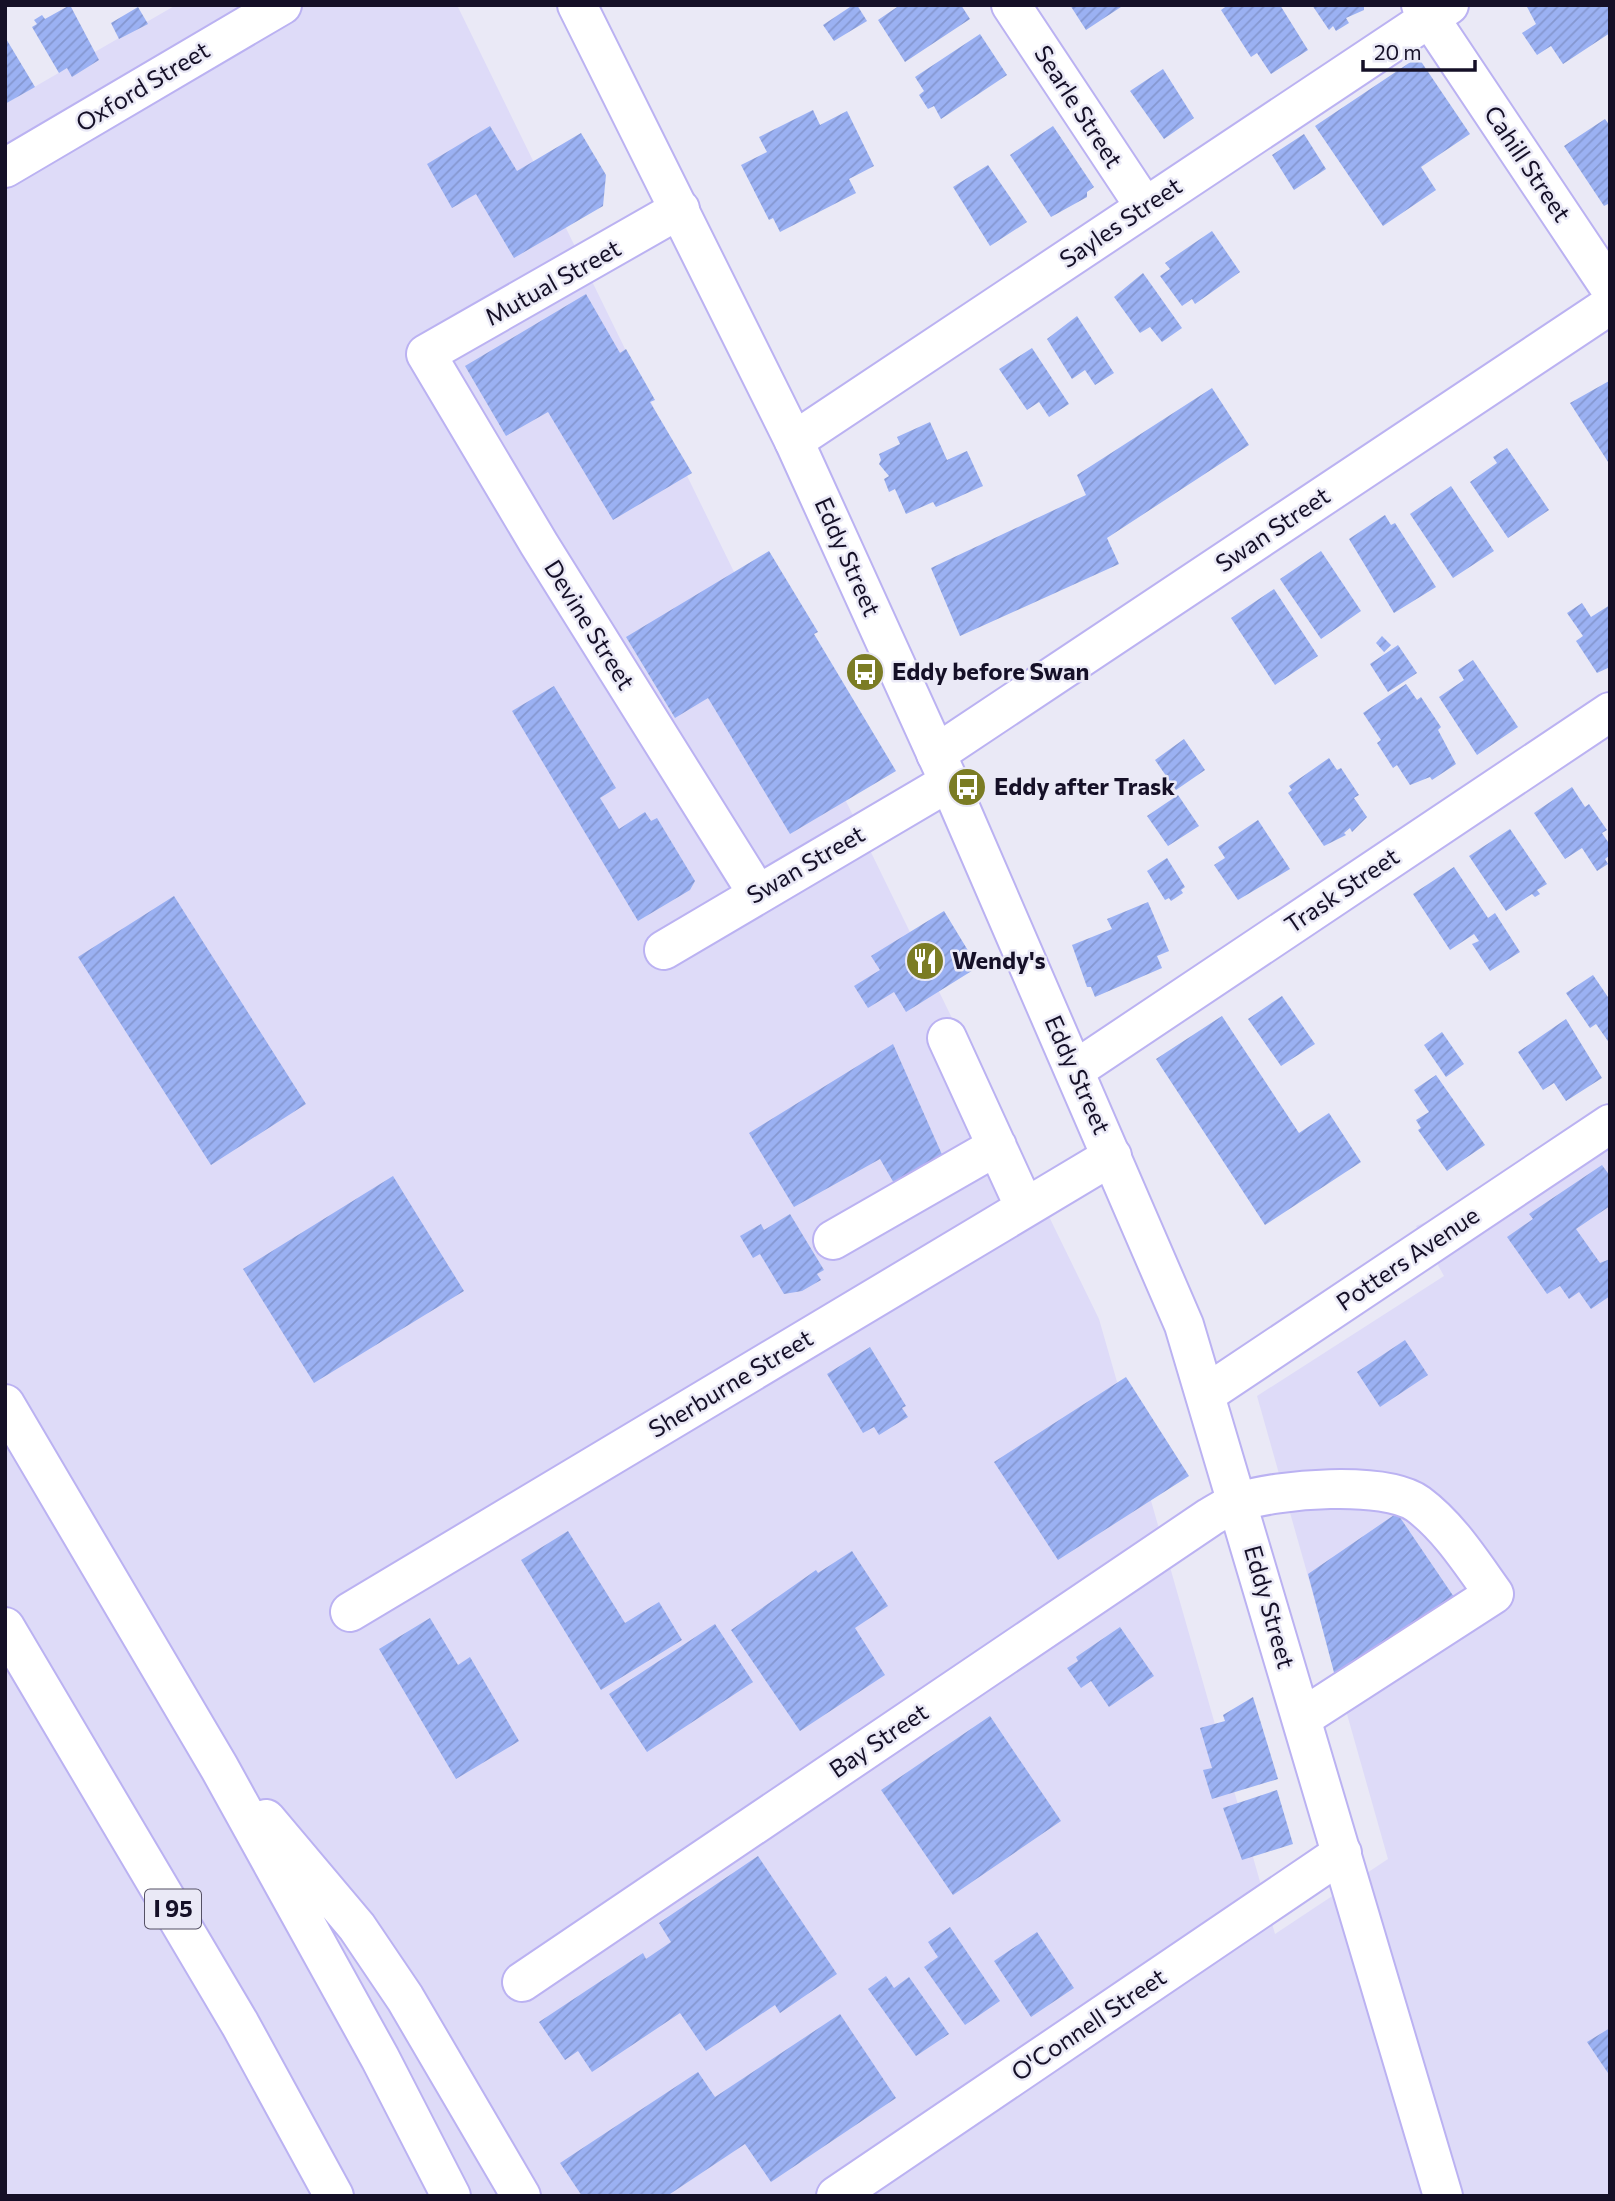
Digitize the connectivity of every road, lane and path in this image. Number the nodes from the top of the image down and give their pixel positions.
1 (282, 5) edge
2 (577, 5) edge
3 (1011, 5) edge
4 (1433, 10) edge
5 (235, 17) edge
6 (5, 168) edge
7 (1145, 207) junction
8 (680, 209) junction
9 (1610, 288) edge
10 (1610, 305) edge
11 (426, 354) joint
12 (794, 441) junction
13 (1610, 712) edge
14 (942, 768) junction
15 (757, 893) junction
16 (664, 950) dead end
17 (947, 1038) dead end
18 (1075, 1070) junction
19 (1610, 1124) edge
20 (997, 1146) junction
21 (1112, 1156) junction
22 (1025, 1208) junction
23 (833, 1240) dead end
24 (1206, 1394) junction
25 (5, 1404) edge
26 (1238, 1502) junction
27 (350, 1612) dead end
28 (5, 1627) edge
29 (1302, 1718) junction
30 (219, 1767) junction
31 (1342, 1853) junction
32 (522, 1982) dead end
33 (334, 2196) edge
34 (451, 2196) edge
35 (521, 2196) edge
36 (836, 2196) edge
37 (1443, 2196) edge

1 - 5 main road, Oxford Street
2 - 8 main road, Eddy Street
3 - 7 main road, Searle Street
4 - 7 main road, Sayles Street
4 - 9 main road, Cahill Street
5 - 6 main road, Oxford Street
7 - 12 main road, Sayles Street
8 - 11 main road, Mutual Street
8 - 12 main road, Eddy Street
10 - 14 main road, Swan Street
11 - 15 main road, Devine Street
12 - 14 main road, Eddy Street
13 - 18 main road, Trask Street
14 - 15 main road, Swan Street
14 - 18 main road, Eddy Street
15 - 16 main road, Swan Street
17 - 20 main road
18 - 21 main road, Eddy Street
19 - 24 main road, Potters Avenue
20 - 22 main road
20 - 23 main road
21 - 22 main road, Sherburne Street
21 - 24 main road, Eddy Street
22 - 27 main road, Sherburne Street
24 - 26 main road, Eddy Street
25 - 30 main road
26 - 29 main road, Eddy Street
26 - 29 main road, Bay Street
26 - 32 main road, Bay Street
28 - 33 main road, I 95
29 - 31 main road, Eddy Street
30 - 34 main road
30 - 35 main road
31 - 36 main road, O'Connell Street
31 - 37 main road, Eddy Street

